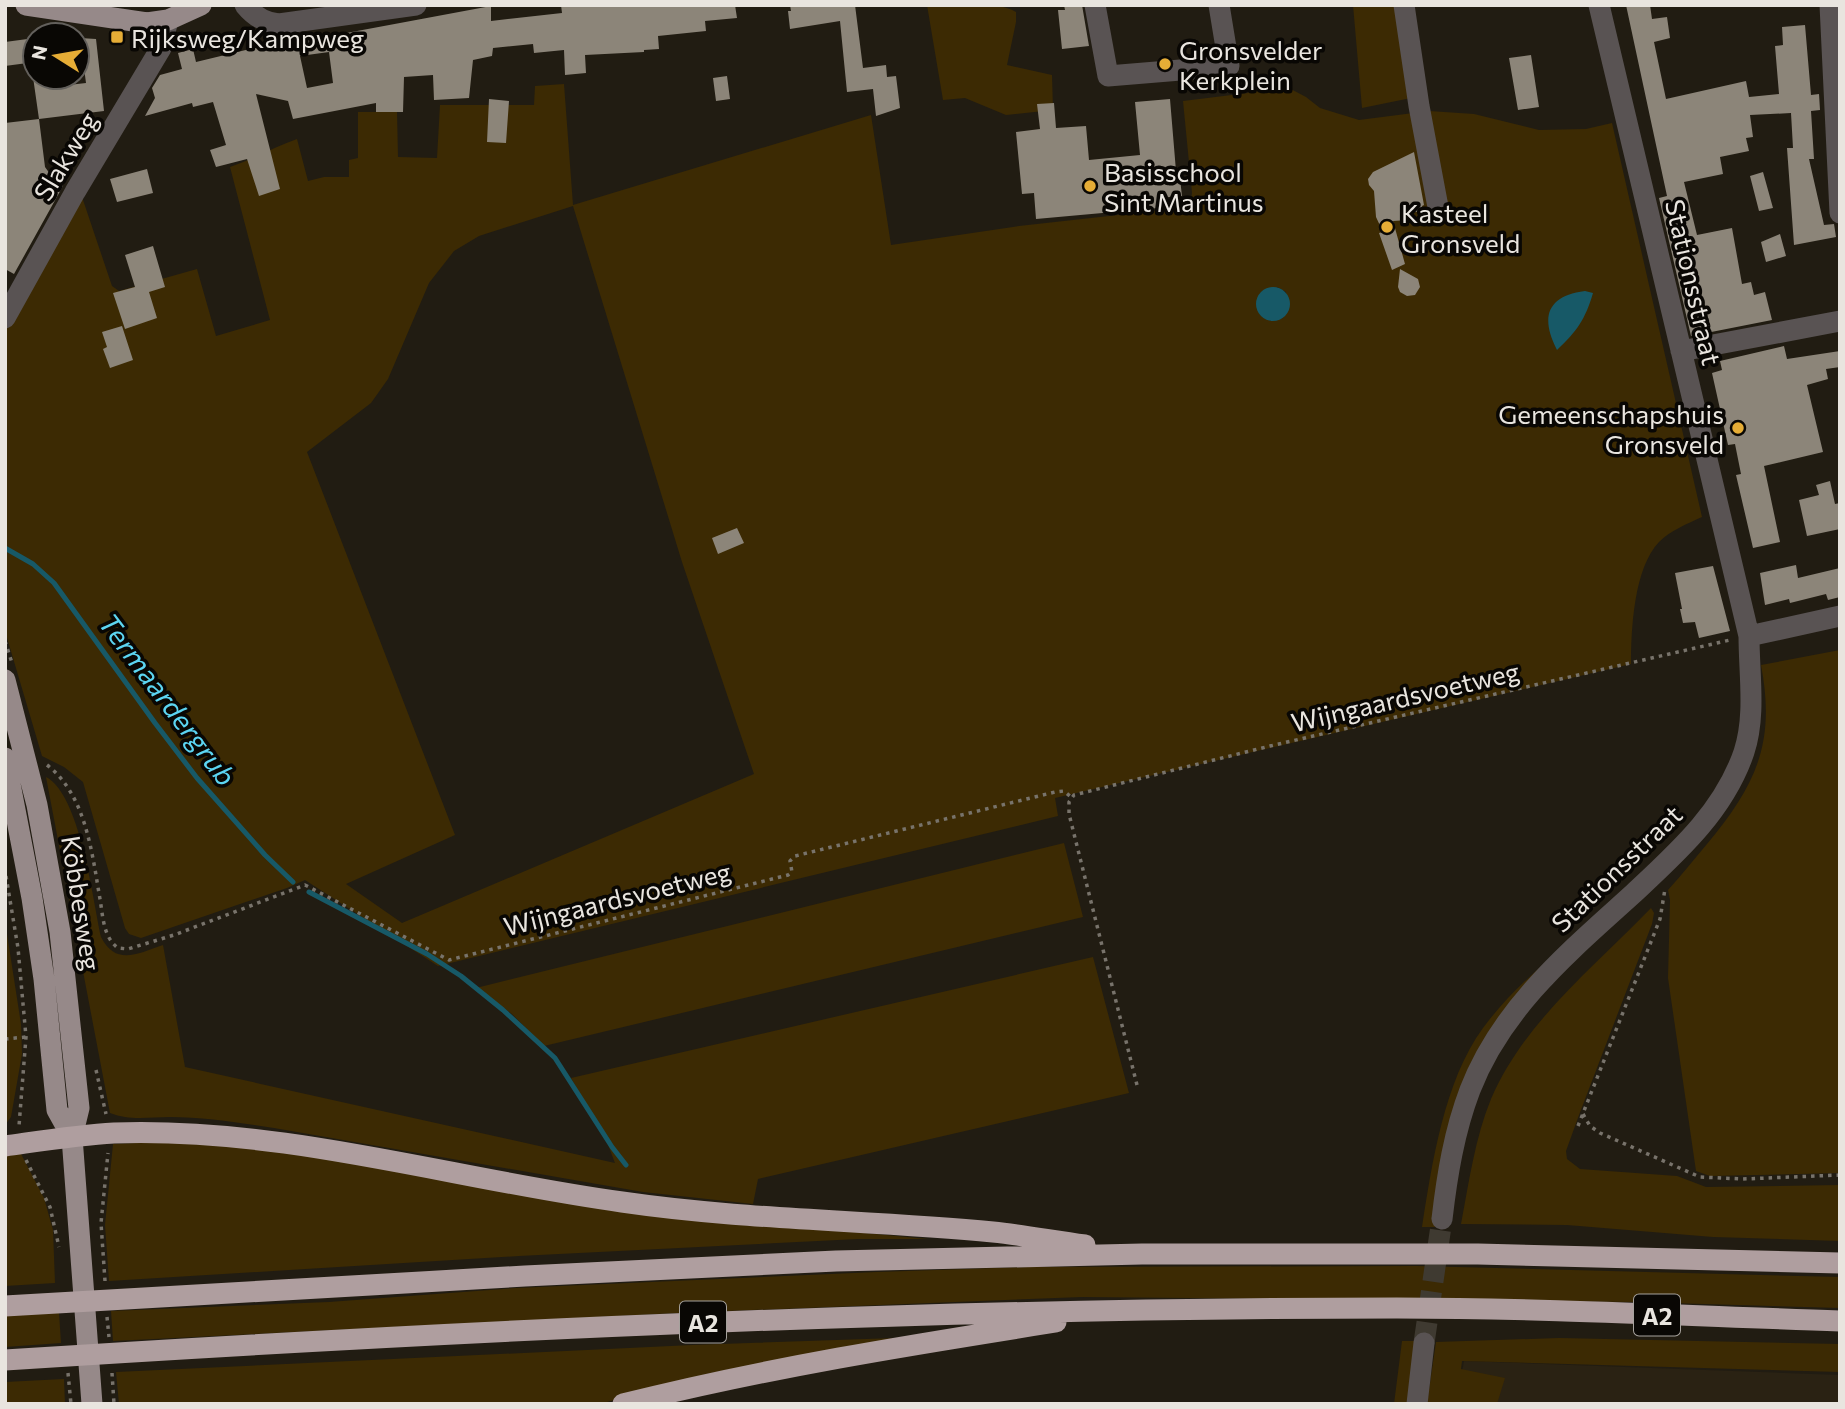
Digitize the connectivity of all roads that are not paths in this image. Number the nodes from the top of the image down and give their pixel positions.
1 (26, 5) edge
2 (201, 5) edge
3 (245, 5) edge
4 (416, 5) edge
5 (1095, 5) edge
6 (1219, 5) edge
7 (1404, 5) edge
8 (1598, 5) edge
9 (1830, 5) edge
10 (168, 20) junction
11 (1438, 206) dead end
12 (1840, 213) edge
13 (5, 318) edge
14 (1840, 321) edge
15 (1681, 351) junction
16 (1840, 616) edge
17 (1749, 636) junction
18 (5, 680) edge
19 (20, 763) edge
20 (72, 1137) junction
21 (5, 1146) edge
22 (1442, 1219) tunnel mouth
23 (1142, 1254) junction
24 (1840, 1263) edge
25 (5, 1306) edge
26 (1134, 1310) junction
27 (1840, 1321) edge
28 (1424, 1343) tunnel mouth
29 (5, 1360) edge
30 (92, 1404) edge
31 (623, 1404) edge
32 (1417, 1404) edge

1 - 10 main road
2 - 10 main road
3 - 4 street
5 - 6 street
7 - 11 street
8 - 15 street, Stationsstraat
9 - 12 street
10 - 13 street, Slakweg
14 - 15 street
15 - 17 street, Stationsstraat
16 - 17 street
17 - 22 street, Stationsstraat
18 - 19 main road, Köbbesweg
19 - 20 main road, Köbbesweg
20 - 21 highway, A2
20 - 23 highway, A2
20 - 30 main road, Köbbesweg
23 - 24 highway, A2
23 - 25 highway, A2
26 - 27 highway, A2
26 - 29 highway, A2
26 - 31 highway, A2
28 - 32 street

